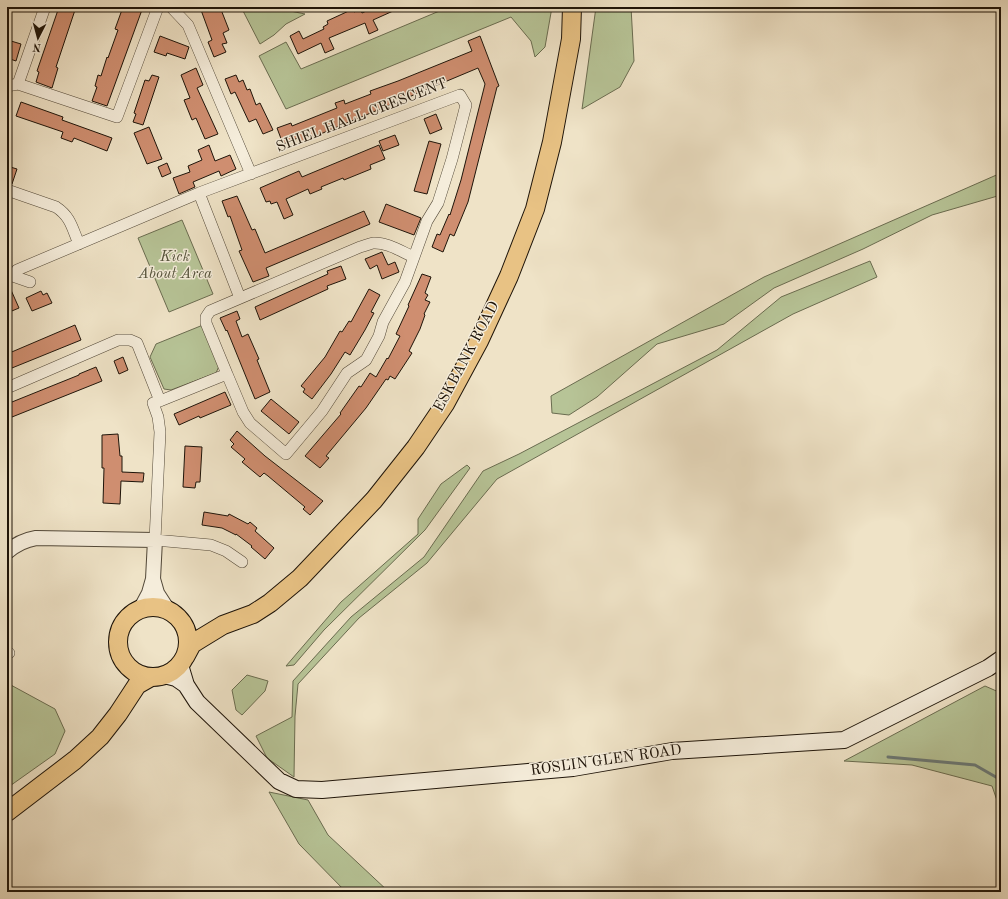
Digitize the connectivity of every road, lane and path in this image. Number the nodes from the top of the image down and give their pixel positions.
1 (45, 7) edge
2 (158, 7) edge
3 (172, 7) edge
4 (572, 7) edge
5 (12, 85) edge
6 (251, 174) junction
7 (7, 190) edge
8 (200, 193) junction
9 (79, 244) junction
10 (414, 257) junction
11 (12, 272) edge
12 (30, 282) dead end
13 (240, 298) junction
14 (227, 374) junction
15 (7, 388) edge
16 (160, 400) junction
17 (155, 540) junction
18 (7, 552) edge
19 (242, 562) dead end
20 (153, 579) junction
21 (141, 608) junction
22 (174, 614) junction
23 (223, 625) junction
24 (1001, 659) edge
25 (182, 661) junction
26 (124, 664) junction
27 (158, 676) junction
28 (186, 685) junction
29 (118, 714) junction
30 (7, 812) edge

1 - 5 street
2 - 5 street
3 - 6 street
4 - 23 main road, ESKBANK ROAD
6 - 8 street, SHIEL HALL CRESCENT
6 - 10 street, SHIEL HALL CRESCENT
7 - 9 street
8 - 9 street, SHIEL HALL CRESCENT
8 - 13 street
9 - 11 street, SHIEL HALL CRESCENT
10 - 13 street
10 - 14 street, SHIEL HALL CRESCENT
11 - 12 street
13 - 14 street
14 - 16 street
15 - 16 street
16 - 17 street
17 - 18 street
17 - 19 street
17 - 20 street
20 - 21 street
20 - 22 street
21 - 22 main road, ESKBANK ROAD
21 - 26 main road, ESKBANK ROAD
22 - 23 main road, ESKBANK ROAD
22 - 25 main road
23 - 25 main road, ESKBANK ROAD
24 - 28 main road, ROSLIN GLEN ROAD
25 - 27 main road, ESKBANK ROAD
25 - 28 main road, ROSLIN GLEN ROAD
26 - 27 main road
26 - 29 main road, ESKBANK ROAD
27 - 28 main road
27 - 29 main road, ESKBANK ROAD
29 - 30 main road, ESKBANK ROAD

